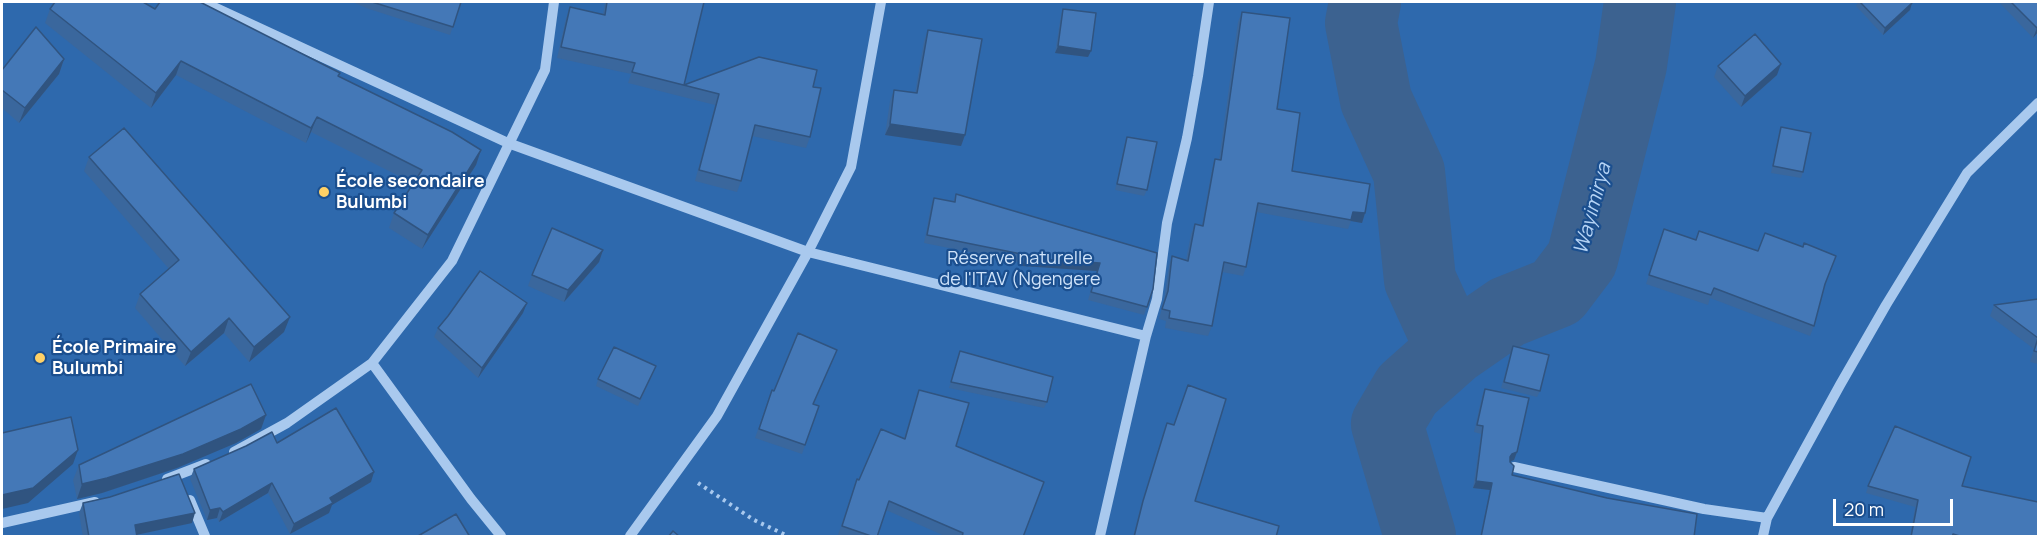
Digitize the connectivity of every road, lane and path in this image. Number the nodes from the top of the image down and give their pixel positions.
1 (203, 2) edge
2 (554, 2) edge
3 (881, 2) edge
4 (1209, 2) edge
5 (2038, 103) edge
6 (508, 143) junction
7 (808, 252) junction
8 (1146, 336) junction
9 (372, 363) junction
10 (1514, 467) edge
11 (679, 469) junction
12 (180, 475) junction
13 (158, 482) edge
14 (104, 500) edge
15 (1767, 518) junction
16 (2, 523) edge
17 (205, 537) edge
18 (501, 537) edge
19 (630, 537) edge
20 (788, 537) edge
21 (1100, 537) edge
22 (1763, 537) edge

1 - 6 street
2 - 6 street
3 - 7 street
4 - 8 street
5 - 15 street
6 - 7 street
6 - 9 street
7 - 8 street
7 - 11 street
8 - 21 street
9 - 12 street
9 - 18 street
10 - 15 street
11 - 19 street
11 - 20 path
12 - 13 street
12 - 17 street
14 - 16 street
15 - 22 street

